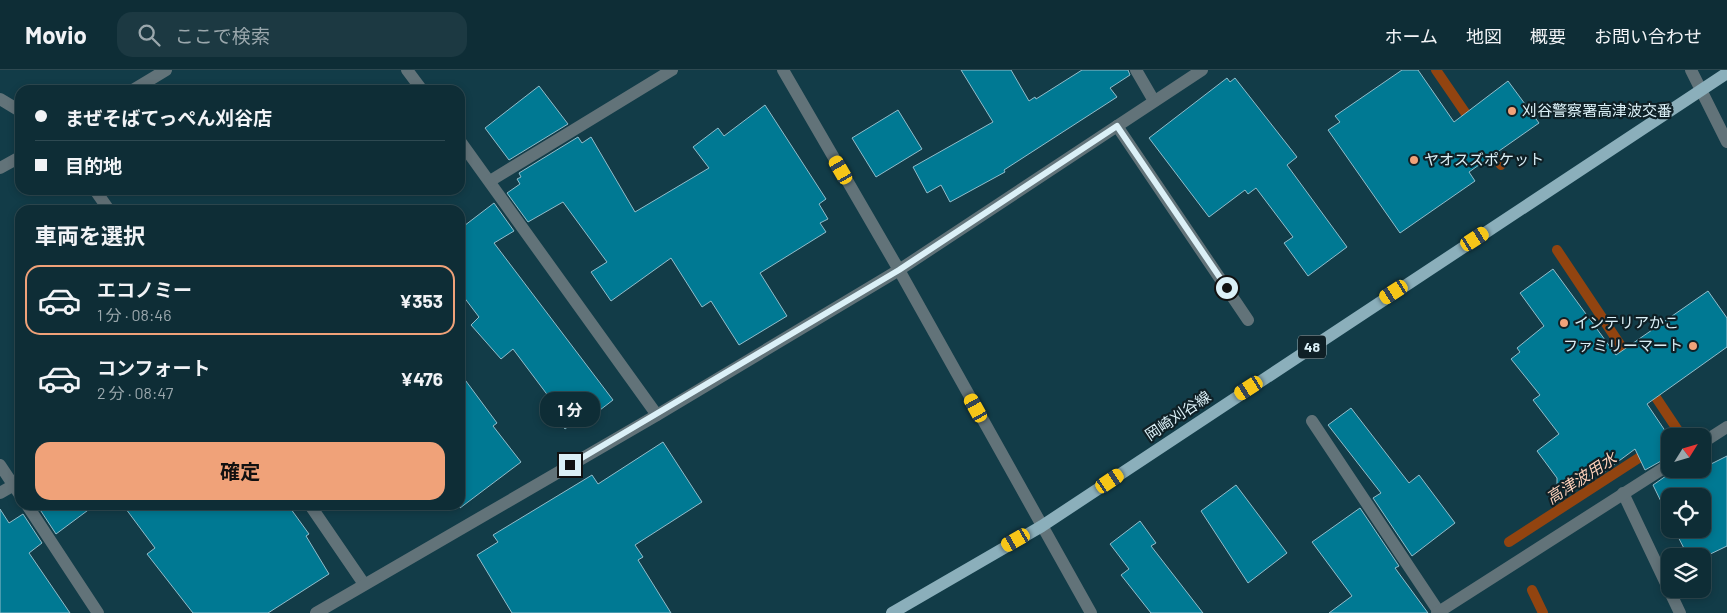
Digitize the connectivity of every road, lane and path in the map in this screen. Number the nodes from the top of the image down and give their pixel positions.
1 (166, 70) edge
2 (407, 70) edge
3 (672, 70) edge
4 (783, 70) edge
5 (1136, 70) edge
6 (1202, 70) edge
7 (1691, 70) edge
8 (1727, 73) edge
9 (141, 85) edge
10 (418, 85) edge
11 (1701, 90) junction
12 (0, 99) edge
13 (1154, 101) junction
14 (15, 109) edge
15 (1117, 126) junction
16 (1727, 142) edge
17 (465, 148) edge
18 (15, 159) edge
19 (0, 168) edge
20 (490, 181) junction
21 (899, 270) junction
22 (1248, 320) dead end
23 (657, 415) junction
24 (1312, 421) dead end
25 (1727, 427) edge
26 (1711, 437) edge
27 (0, 465) edge
28 (1661, 470) edge
29 (15, 487) edge
30 (15, 490) edge
31 (0, 493) edge
32 (1623, 493) junction
33 (30, 510) edge
34 (313, 510) edge
35 (1042, 526) junction
36 (364, 584) junction
37 (1438, 612) edge
38 (98, 613) edge
39 (316, 613) edge
40 (892, 613) edge
41 (1092, 613) edge
42 (1680, 613) edge

1 - 9 street
2 - 10 street
3 - 20 street
4 - 21 street
5 - 13 street
6 - 13 street
7 - 11 street
8 - 11 main road, 岡崎刈谷線 / 48
11 - 16 street
11 - 35 main road, 岡崎刈谷線 / 48
12 - 14 street
13 - 15 street
15 - 21 street
15 - 22 street
17 - 20 street
18 - 19 street
20 - 23 street
21 - 23 street
21 - 35 street
23 - 36 street
24 - 37 street
25 - 26 street
27 - 29 street
28 - 32 street
30 - 31 street
32 - 37 street
32 - 42 street
33 - 38 street
34 - 36 street
35 - 40 main road, 岡崎刈谷線 / 48
35 - 41 street
36 - 39 street

